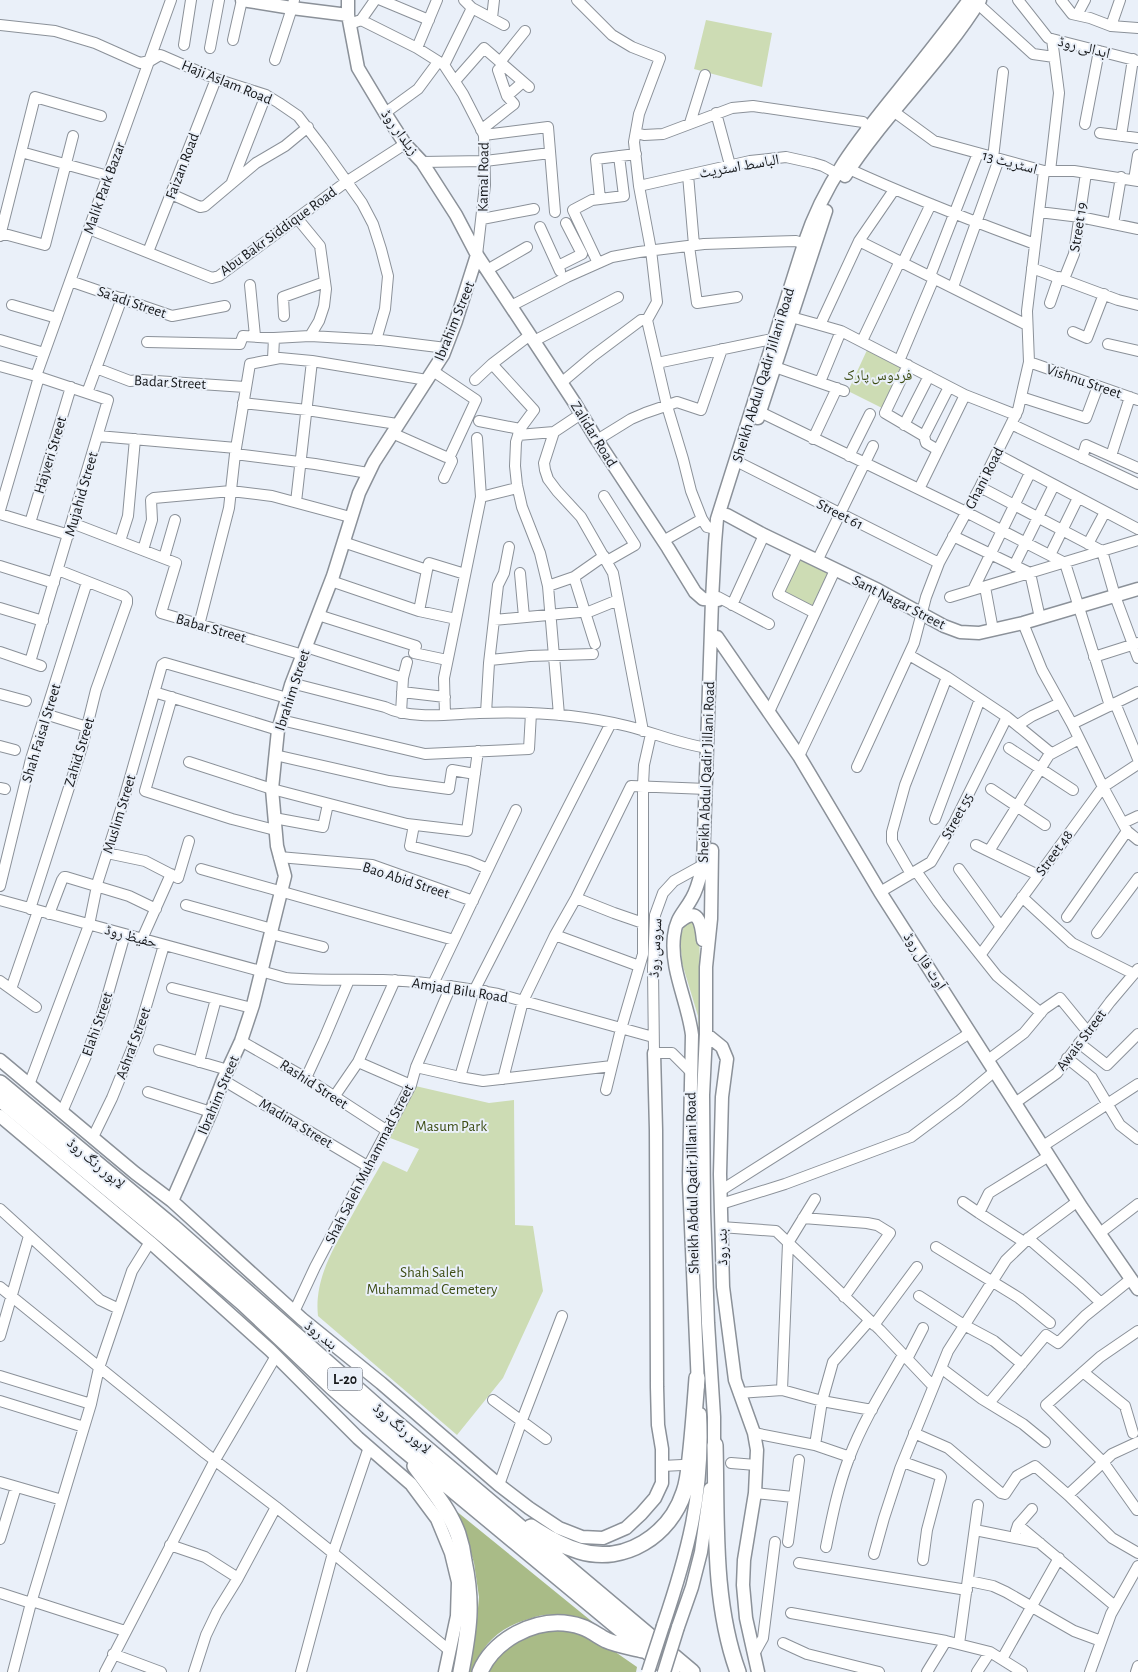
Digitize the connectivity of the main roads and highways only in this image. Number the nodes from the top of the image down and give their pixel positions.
1 (247, 0) edge
2 (348, 0) edge
3 (976, 1) edge
4 (293, 4) edge
5 (353, 20) junction
6 (477, 255) junction
7 (727, 515) junction
8 (1138, 589) edge
9 (716, 599) junction
10 (714, 637) junction
11 (677, 924) junction
12 (706, 967) junction
13 (706, 1034) junction
14 (654, 1053) road end
15 (0, 1060) edge
16 (0, 1083) edge
17 (0, 1099) edge
18 (0, 1116) edge
19 (172, 1201) junction
20 (1134, 1284) edge
21 (698, 1378) junction
22 (714, 1445) junction
23 (401, 1447) junction
24 (491, 1504) junction
25 (646, 1651) junction
26 (445, 1672) edge
27 (461, 1672) edge
28 (480, 1672) edge
29 (648, 1672) edge
30 (664, 1672) edge
31 (672, 1672) edge
32 (692, 1672) edge
33 (738, 1672) edge
34 (758, 1672) edge

1 - 4 main road
2 - 5 main road, زیلدار روڈ
3 - 7 main road, Sheikh Abdul Qadir Jillani Road
3 - 9 main road, Sheikh Abdul Qadir Jillani Road
4 - 5 main road
5 - 6 main road, زیلدار روڈ
6 - 9 main road, Zalidar Road
6 - 19 main road, Ibrahim Street
7 - 8 main road, Sant Nagar Street
7 - 9 main road, Sheikh Abdul Qadir Jillani Road
9 - 10 main road, Sheikh Abdul Qadir Jillani Road
10 - 11 main road, Sheikh Abdul Qadir Jillani Road
10 - 12 main road, Sheikh Abdul Qadir Jillani Road
10 - 20 main road, آوٹ فال روڈ
11 - 12 main road
11 - 21 main road, Sheikh Abdul Qadir Jillani Road
12 - 13 main road, Sheikh Abdul Qadir Jillani Road
13 - 22 main road, Sheikh Abdul Qadir Jillani Road
13 - 34 main road, بند روڈ
14 - 19 main road, بند روڈ
15 - 19 main road, بند روڈ
16 - 24 highway, لاہور رنگ روڈ / L-20
17 - 23 highway, لاہور رنگ روڈ / L-20
18 - 26 main road
21 - 24 highway
21 - 29 main road, Sheikh Abdul Qadir Jillani Road, bridge
22 - 30 main road, Sheikh Abdul Qadir Jillani Road, bridge
22 - 33 highway
23 - 25 highway, لاہور رنگ روڈ / L-20
23 - 27 highway
24 - 32 highway, لاہور رنگ روڈ / L-20, bridge
25 - 28 highway
25 - 31 highway, لاہور رنگ روڈ / L-20, bridge

